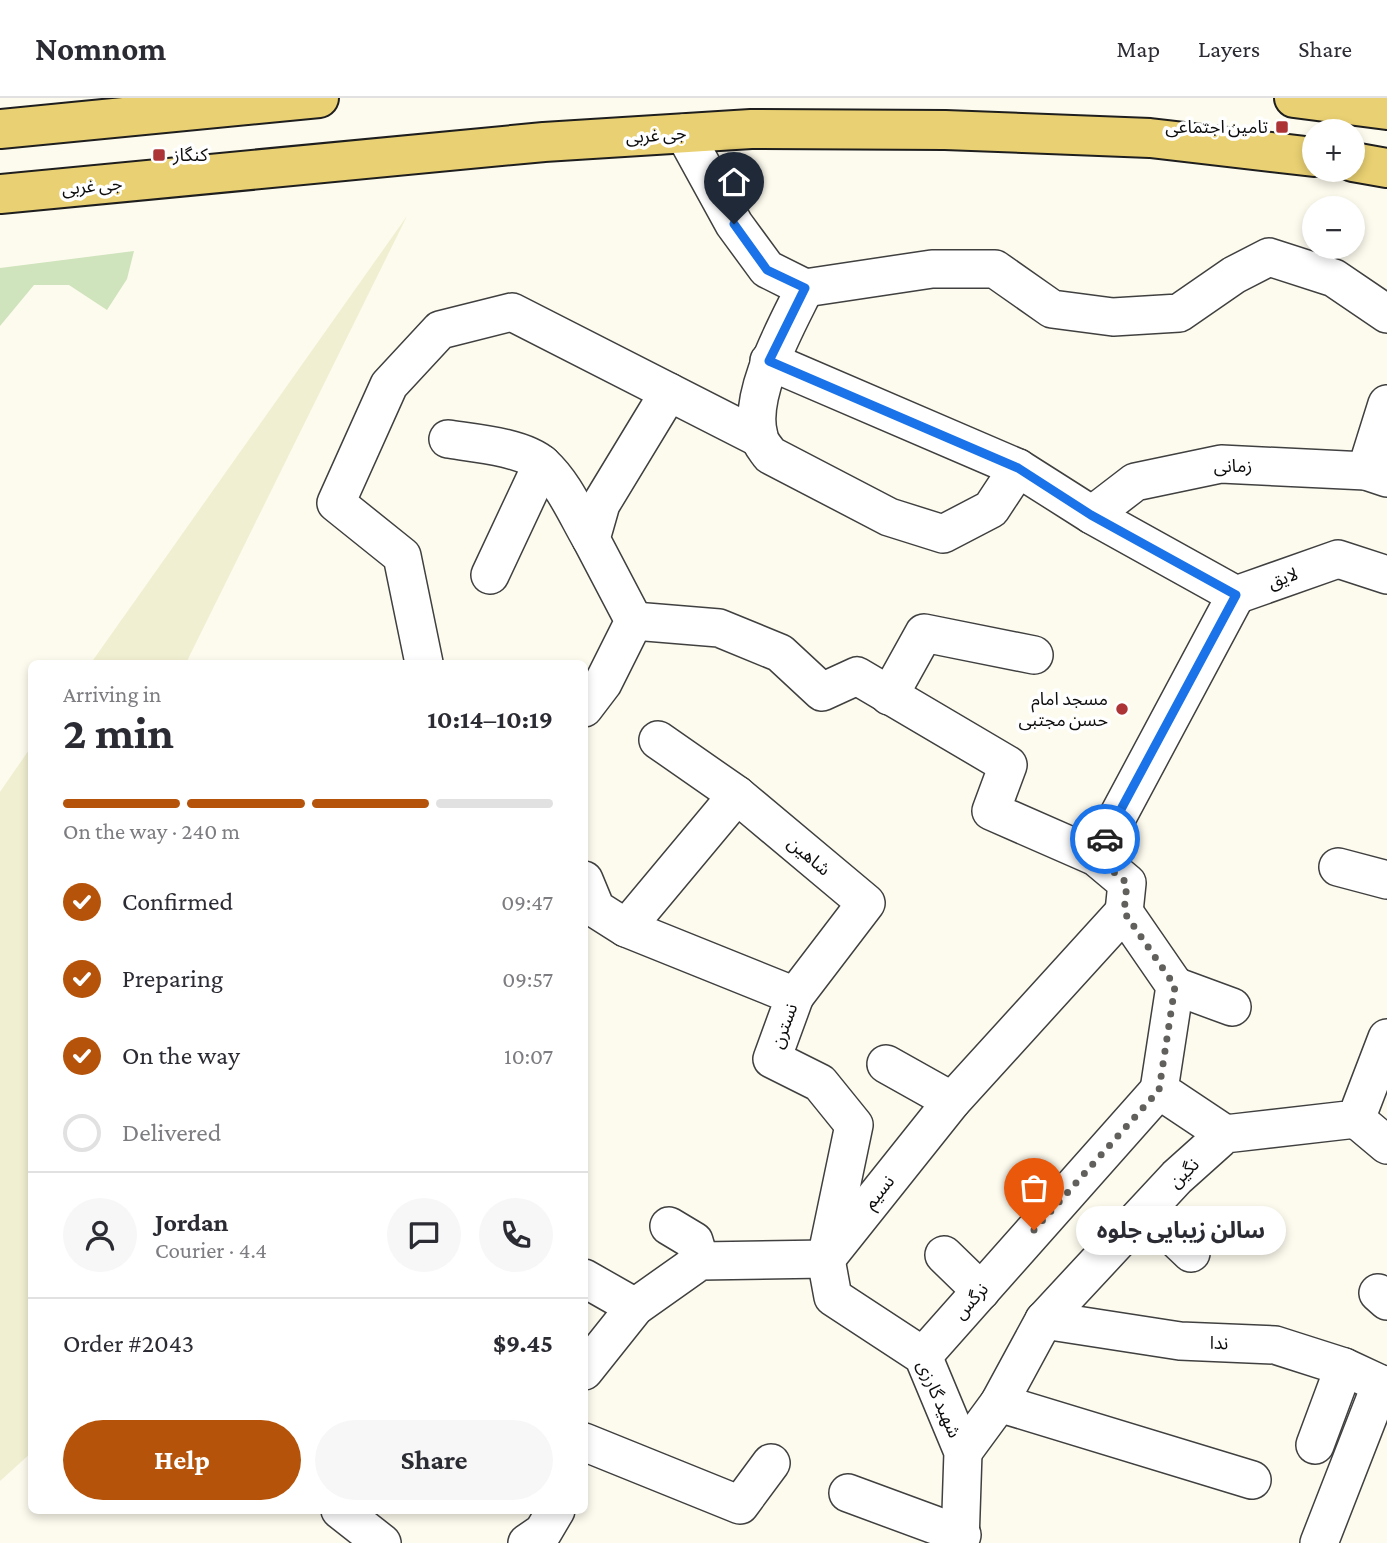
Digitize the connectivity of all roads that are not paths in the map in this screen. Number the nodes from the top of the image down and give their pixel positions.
1 (319, 98) edge
2 (1294, 98) edge
3 (182, 104) edge
4 (1384, 106) edge
5 (9, 119) edge
6 (684, 133) junction
7 (1302, 156) edge
8 (1365, 164) edge
9 (1387, 168) edge
10 (0, 194) edge
11 (805, 288) junction
12 (1387, 314) edge
13 (769, 361) junction
14 (668, 392) junction
15 (1387, 404) edge
16 (759, 438) junction
17 (448, 439) dead end
18 (542, 464) junction
19 (1018, 468) junction
20 (1376, 475) edge
21 (1091, 515) junction
22 (591, 539) junction
23 (490, 575) dead end
24 (1387, 575) edge
25 (1236, 595) junction
26 (634, 621) junction
27 (1034, 656) dead end
28 (423, 660) edge
29 (889, 696) junction
30 (588, 703) edge
31 (658, 740) dead end
32 (737, 795) junction
33 (1096, 857) junction
34 (1338, 867) dead end
35 (1387, 880) edge
36 (588, 889) edge
37 (1126, 897) junction
38 (626, 928) junction
39 (1175, 986) junction
40 (795, 996) junction
41 (1232, 1007) dead end
42 (1387, 1038) edge
43 (886, 1064) dead end
44 (1159, 1090) junction
45 (952, 1101) junction
46 (1356, 1119) junction
47 (1225, 1134) junction
48 (1387, 1145) edge
49 (1147, 1211) junction
50 (668, 1226) dead end
51 (1191, 1253) dead end
52 (944, 1255) dead end
53 (826, 1259) junction
54 (700, 1261) junction
55 (588, 1280) edge
56 (981, 1291) junction
57 (635, 1307) junction
58 (1044, 1320) junction
59 (923, 1356) junction
60 (588, 1366) edge
61 (1344, 1367) junction
62 (1384, 1385) edge
63 (999, 1403) junction
64 (588, 1444) edge
65 (1315, 1445) dead end
66 (963, 1452) junction
67 (771, 1463) dead end
68 (1252, 1480) dead end
69 (848, 1493) dead end
70 (554, 1514) edge
71 (961, 1539) edge
72 (527, 1543) edge
73 (1319, 1543) edge

1 - 3 main road
2 - 4 main road
3 - 5 main road
6 - 7 main road, جی غربی
6 - 10 main road, جی غربی
6 - 11 street
8 - 9 main road
11 - 12 street
11 - 13 street
13 - 16 street
13 - 19 street
14 - 16 street
14 - 22 street
14 - 28 street
15 - 20 street
16 - 19 street
17 - 18 street
18 - 22 street
18 - 23 street
19 - 21 street
20 - 21 street, زمانی
21 - 25 street
22 - 26 street
24 - 25 street, لایق
25 - 33 street
26 - 29 street
26 - 30 street
27 - 29 street
29 - 33 street
31 - 32 street, شاهین
32 - 38 street
32 - 40 street, شاهین
33 - 37 street
34 - 35 street
36 - 38 street, نسترن
37 - 39 street
37 - 45 street, نسیم
38 - 40 street, نسترن
39 - 41 street
39 - 44 street
40 - 53 street, نسترن
42 - 46 street
43 - 45 street
44 - 47 street
44 - 56 street, نرگس
45 - 53 street, نسیم
46 - 47 street
46 - 48 street
47 - 49 street, نگین
49 - 51 street
49 - 58 street, نگین
50 - 54 street
52 - 56 street
53 - 54 street
53 - 59 street, شهید گارزی
54 - 57 street
55 - 57 street
56 - 59 street, نرگس
57 - 60 street
58 - 61 street, ندا
58 - 63 street, نگین
59 - 66 street, شهید گارزی
61 - 62 street, ندا
61 - 65 street
62 - 73 street
63 - 66 street, نگین
63 - 68 street
64 - 67 street
66 - 71 street, شهید گارزی
69 - 71 street
70 - 72 street

